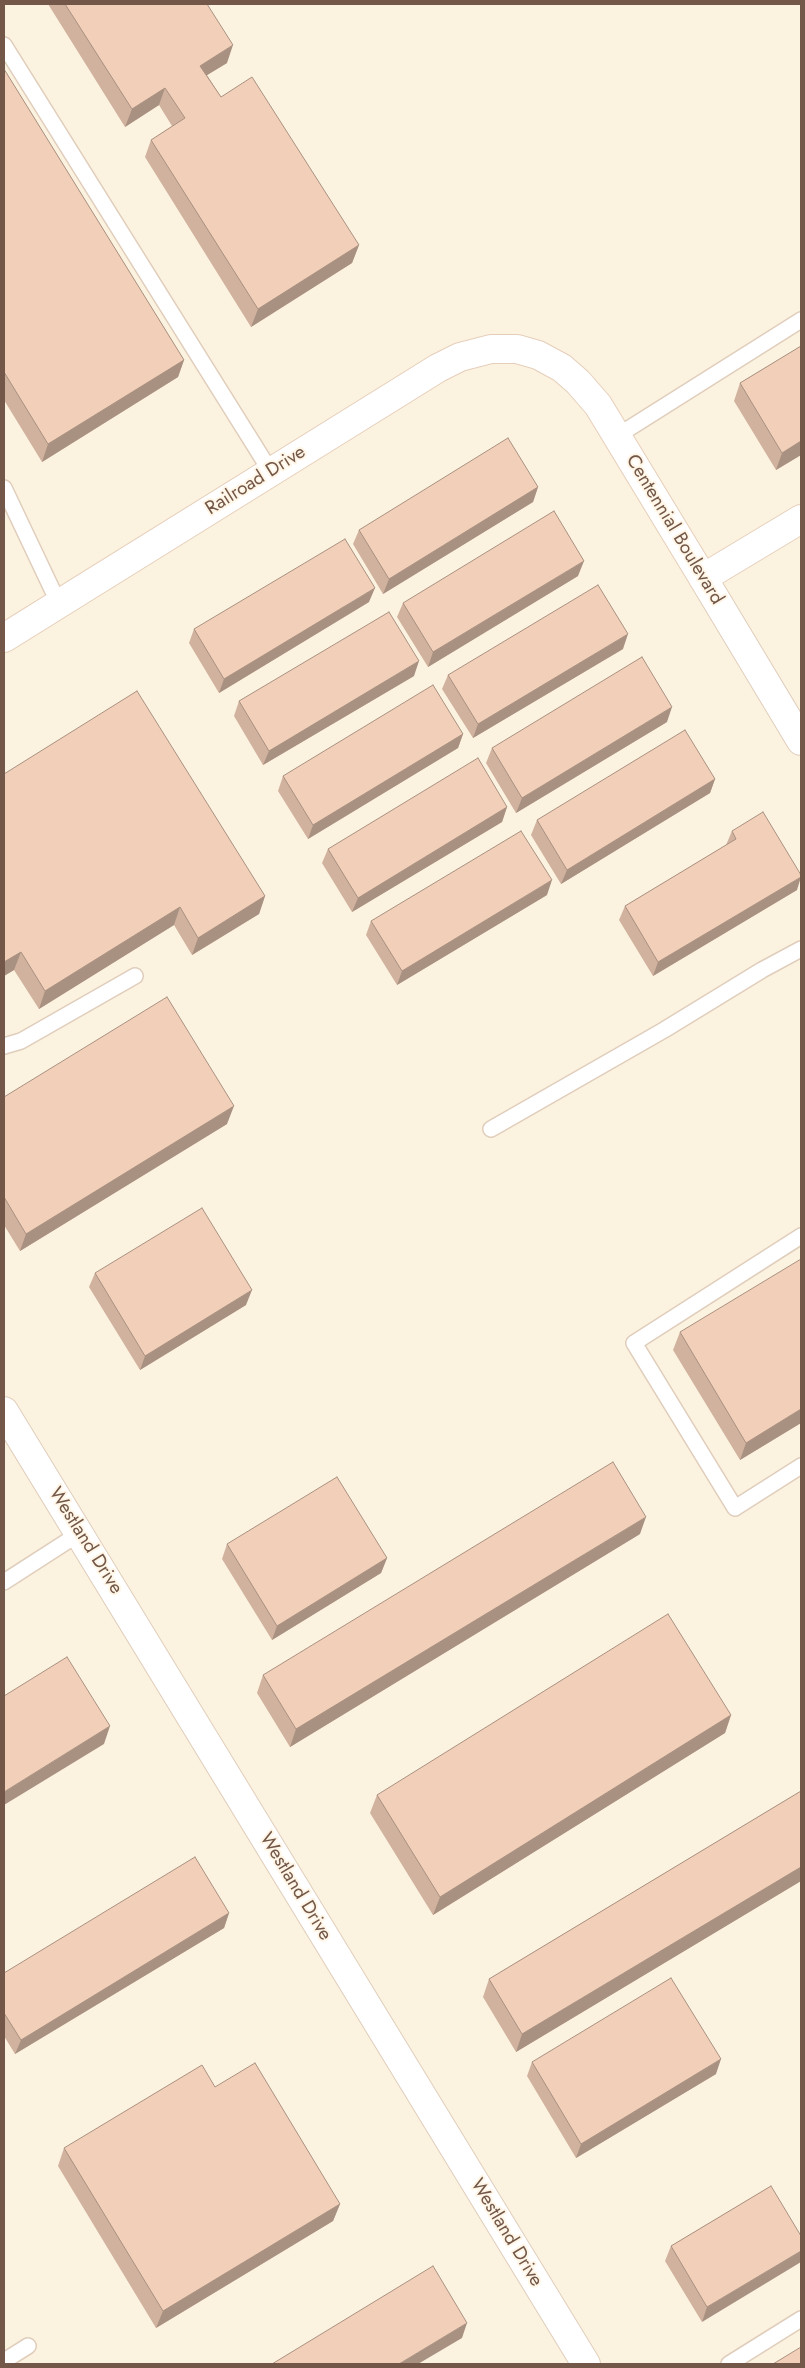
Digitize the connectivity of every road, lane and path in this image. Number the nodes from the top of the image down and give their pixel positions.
1 (4, 45) edge
2 (801, 320) edge
3 (517, 349) joint
4 (617, 436) junction
5 (271, 472) junction
6 (4, 488) edge
7 (801, 519) edge
8 (703, 578) junction
9 (59, 604) junction
10 (4, 638) edge
11 (801, 741) edge
12 (801, 949) edge
13 (135, 976) dead end
14 (4, 1046) edge
15 (491, 1129) dead end
16 (801, 1236) edge
17 (4, 1411) edge
18 (801, 1466) edge
19 (80, 1533) junction
20 (4, 1582) edge
21 (801, 2319) edge
22 (28, 2346) dead end
23 (4, 2361) edge
24 (586, 2364) edge
25 (729, 2364) edge

1 - 5 lane
2 - 4 lane
3 - 4 street, Centennial Boulevard
3 - 5 street, Railroad Drive
4 - 8 street, Centennial Boulevard
5 - 9 street, Railroad Drive
6 - 9 lane
7 - 8 street
8 - 11 street, Centennial Boulevard
9 - 10 street, Railroad Drive
12 - 15 lane
13 - 14 lane
16 - 18 lane
17 - 19 street, Westland Drive
19 - 20 lane
19 - 24 street, Westland Drive
21 - 25 lane
22 - 23 lane

